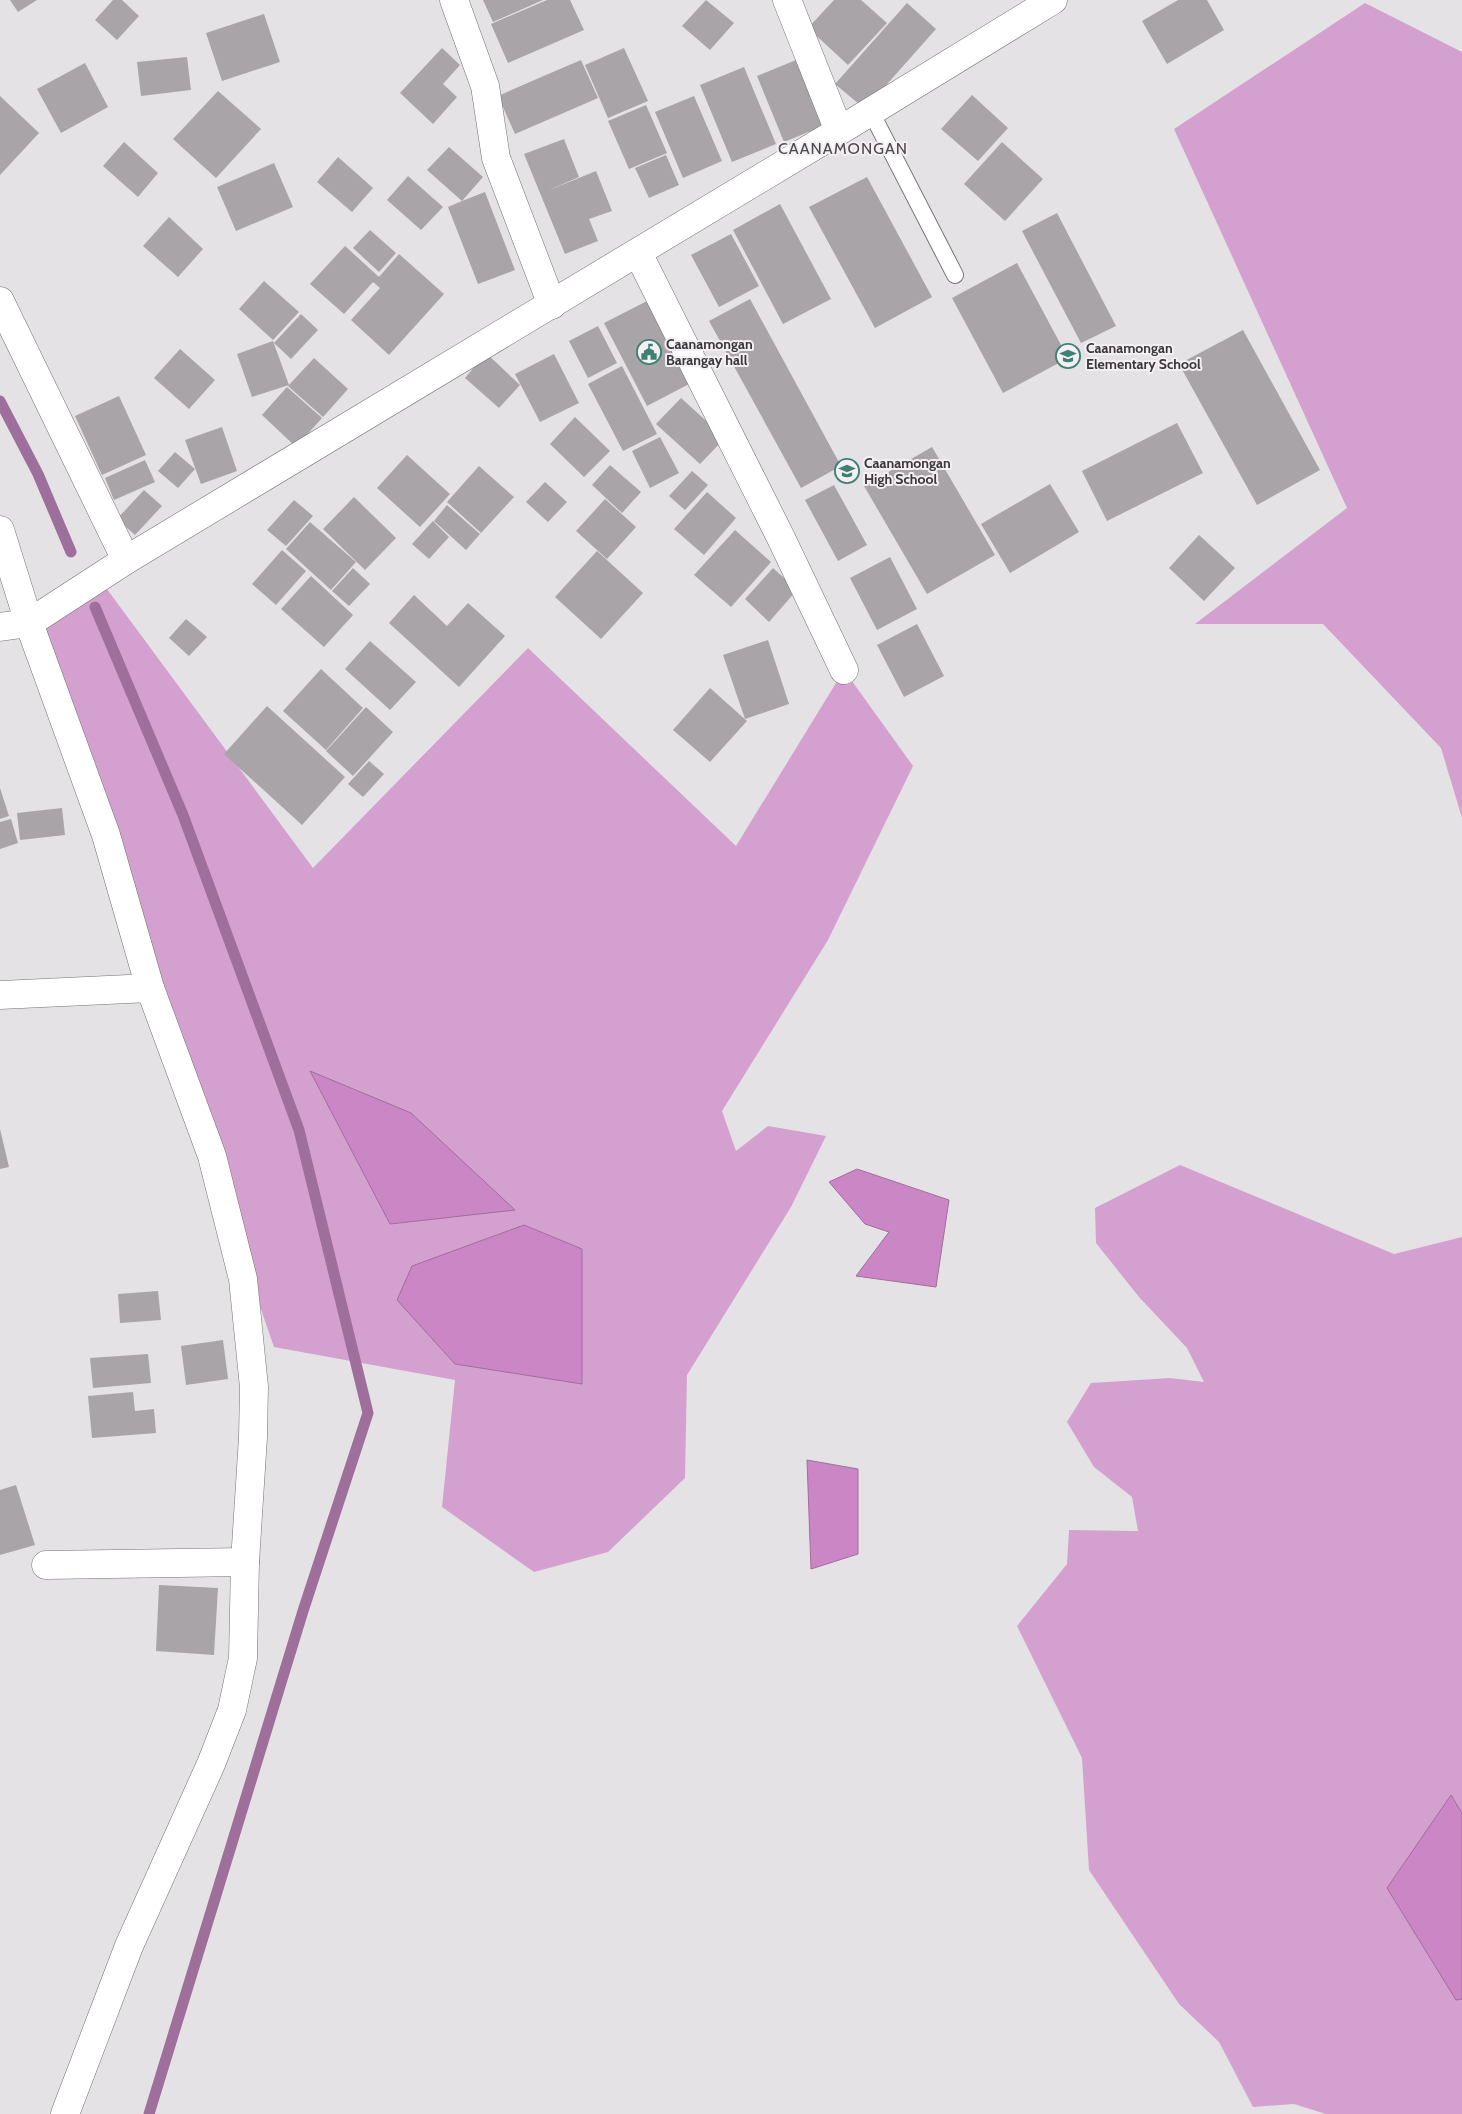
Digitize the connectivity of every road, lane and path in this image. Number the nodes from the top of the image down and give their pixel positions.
1 (454, 0) edge
2 (787, 0) edge
3 (1052, 0) edge
4 (871, 112) junction
5 (839, 131) junction
6 (638, 253) junction
7 (955, 274) dead end
8 (0, 302) edge
9 (552, 305) junction
10 (0, 530) edge
11 (126, 560) junction
12 (29, 623) junction
13 (0, 627) edge
14 (844, 670) dead end
15 (150, 988) junction
16 (0, 995) edge
17 (245, 1562) junction
18 (46, 1565) dead end
19 (65, 2114) edge

1 - 9 street
2 - 5 street
3 - 4 street
4 - 5 street
4 - 7 lane
5 - 6 street
6 - 9 street
6 - 14 street
8 - 11 street
9 - 11 street
10 - 12 street
11 - 12 street
12 - 13 street
12 - 15 street
15 - 16 street
15 - 17 street
17 - 18 street
17 - 19 street

